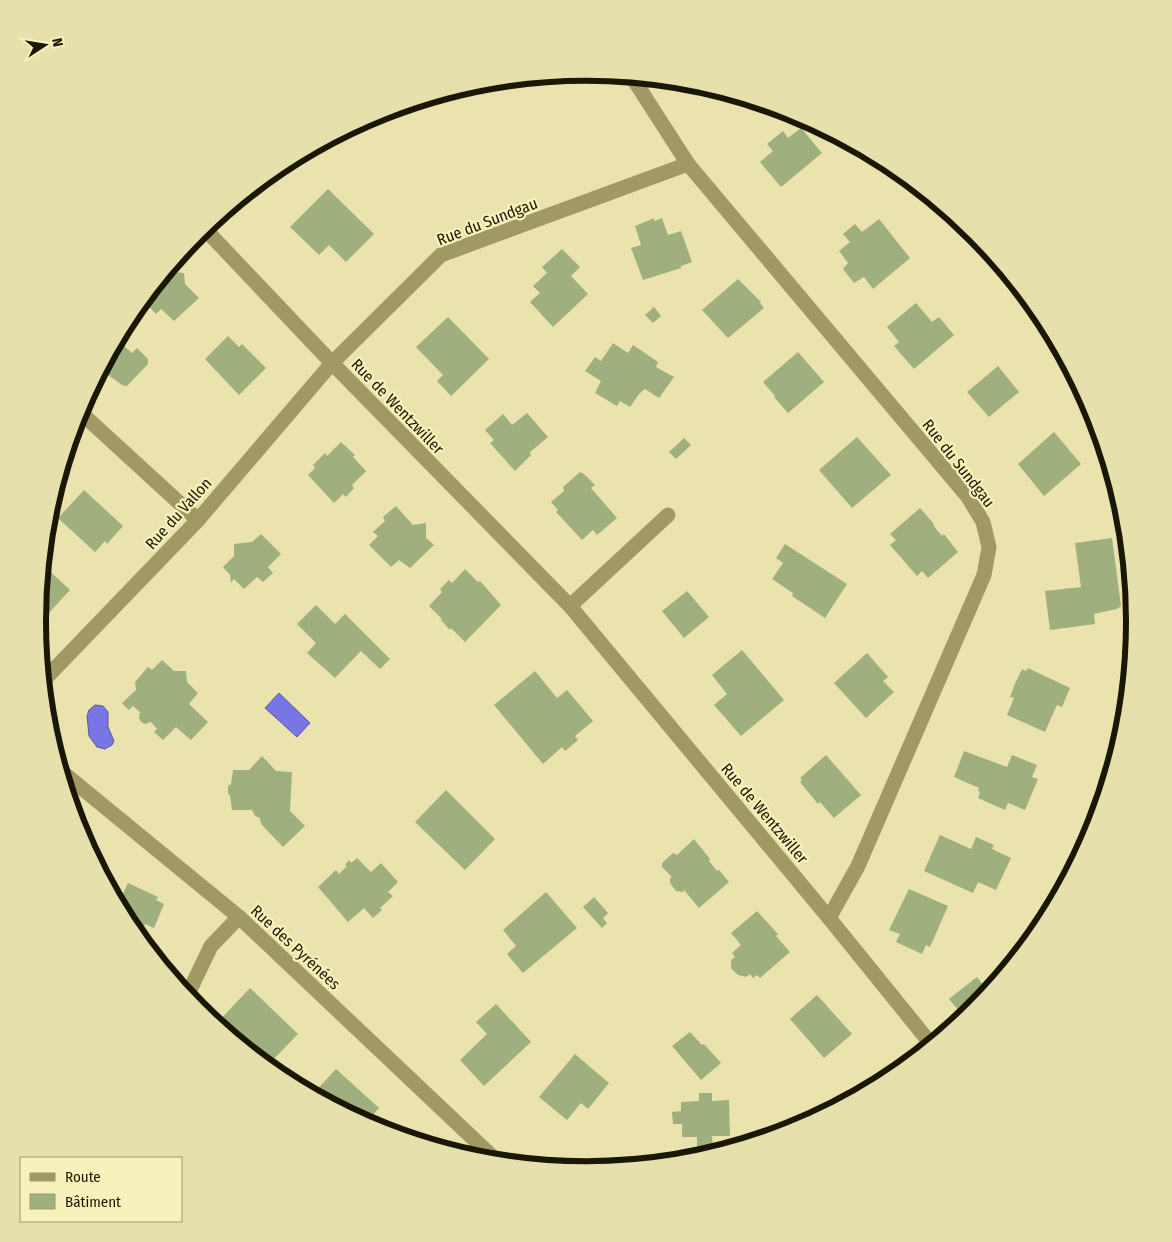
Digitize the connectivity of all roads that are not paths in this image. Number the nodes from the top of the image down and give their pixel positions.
1 (636, 84) edge
2 (688, 164) junction
3 (210, 234) edge
4 (332, 363) junction
5 (86, 417) edge
6 (668, 515) dead end
7 (198, 520) junction
8 (570, 606) junction
9 (49, 674) edge
10 (70, 779) edge
11 (239, 917) junction
12 (830, 918) junction
13 (191, 989) edge
14 (927, 1039) edge
15 (486, 1151) edge

1 - 2 street, Rue du Sundgau
2 - 4 street, Rue du Sundgau
2 - 12 street, Rue du Sundgau
3 - 4 street, Rue de Wentzwiller
4 - 7 street, Rue du Vallon
4 - 8 street, Rue de Wentzwiller
5 - 7 street
6 - 8 street
7 - 9 street, Rue du Vallon
8 - 12 street, Rue de Wentzwiller
10 - 11 street, Rue des Pyrénées
11 - 13 street
11 - 15 street, Rue des Pyrénées
12 - 14 street, Rue de Wentzwiller

